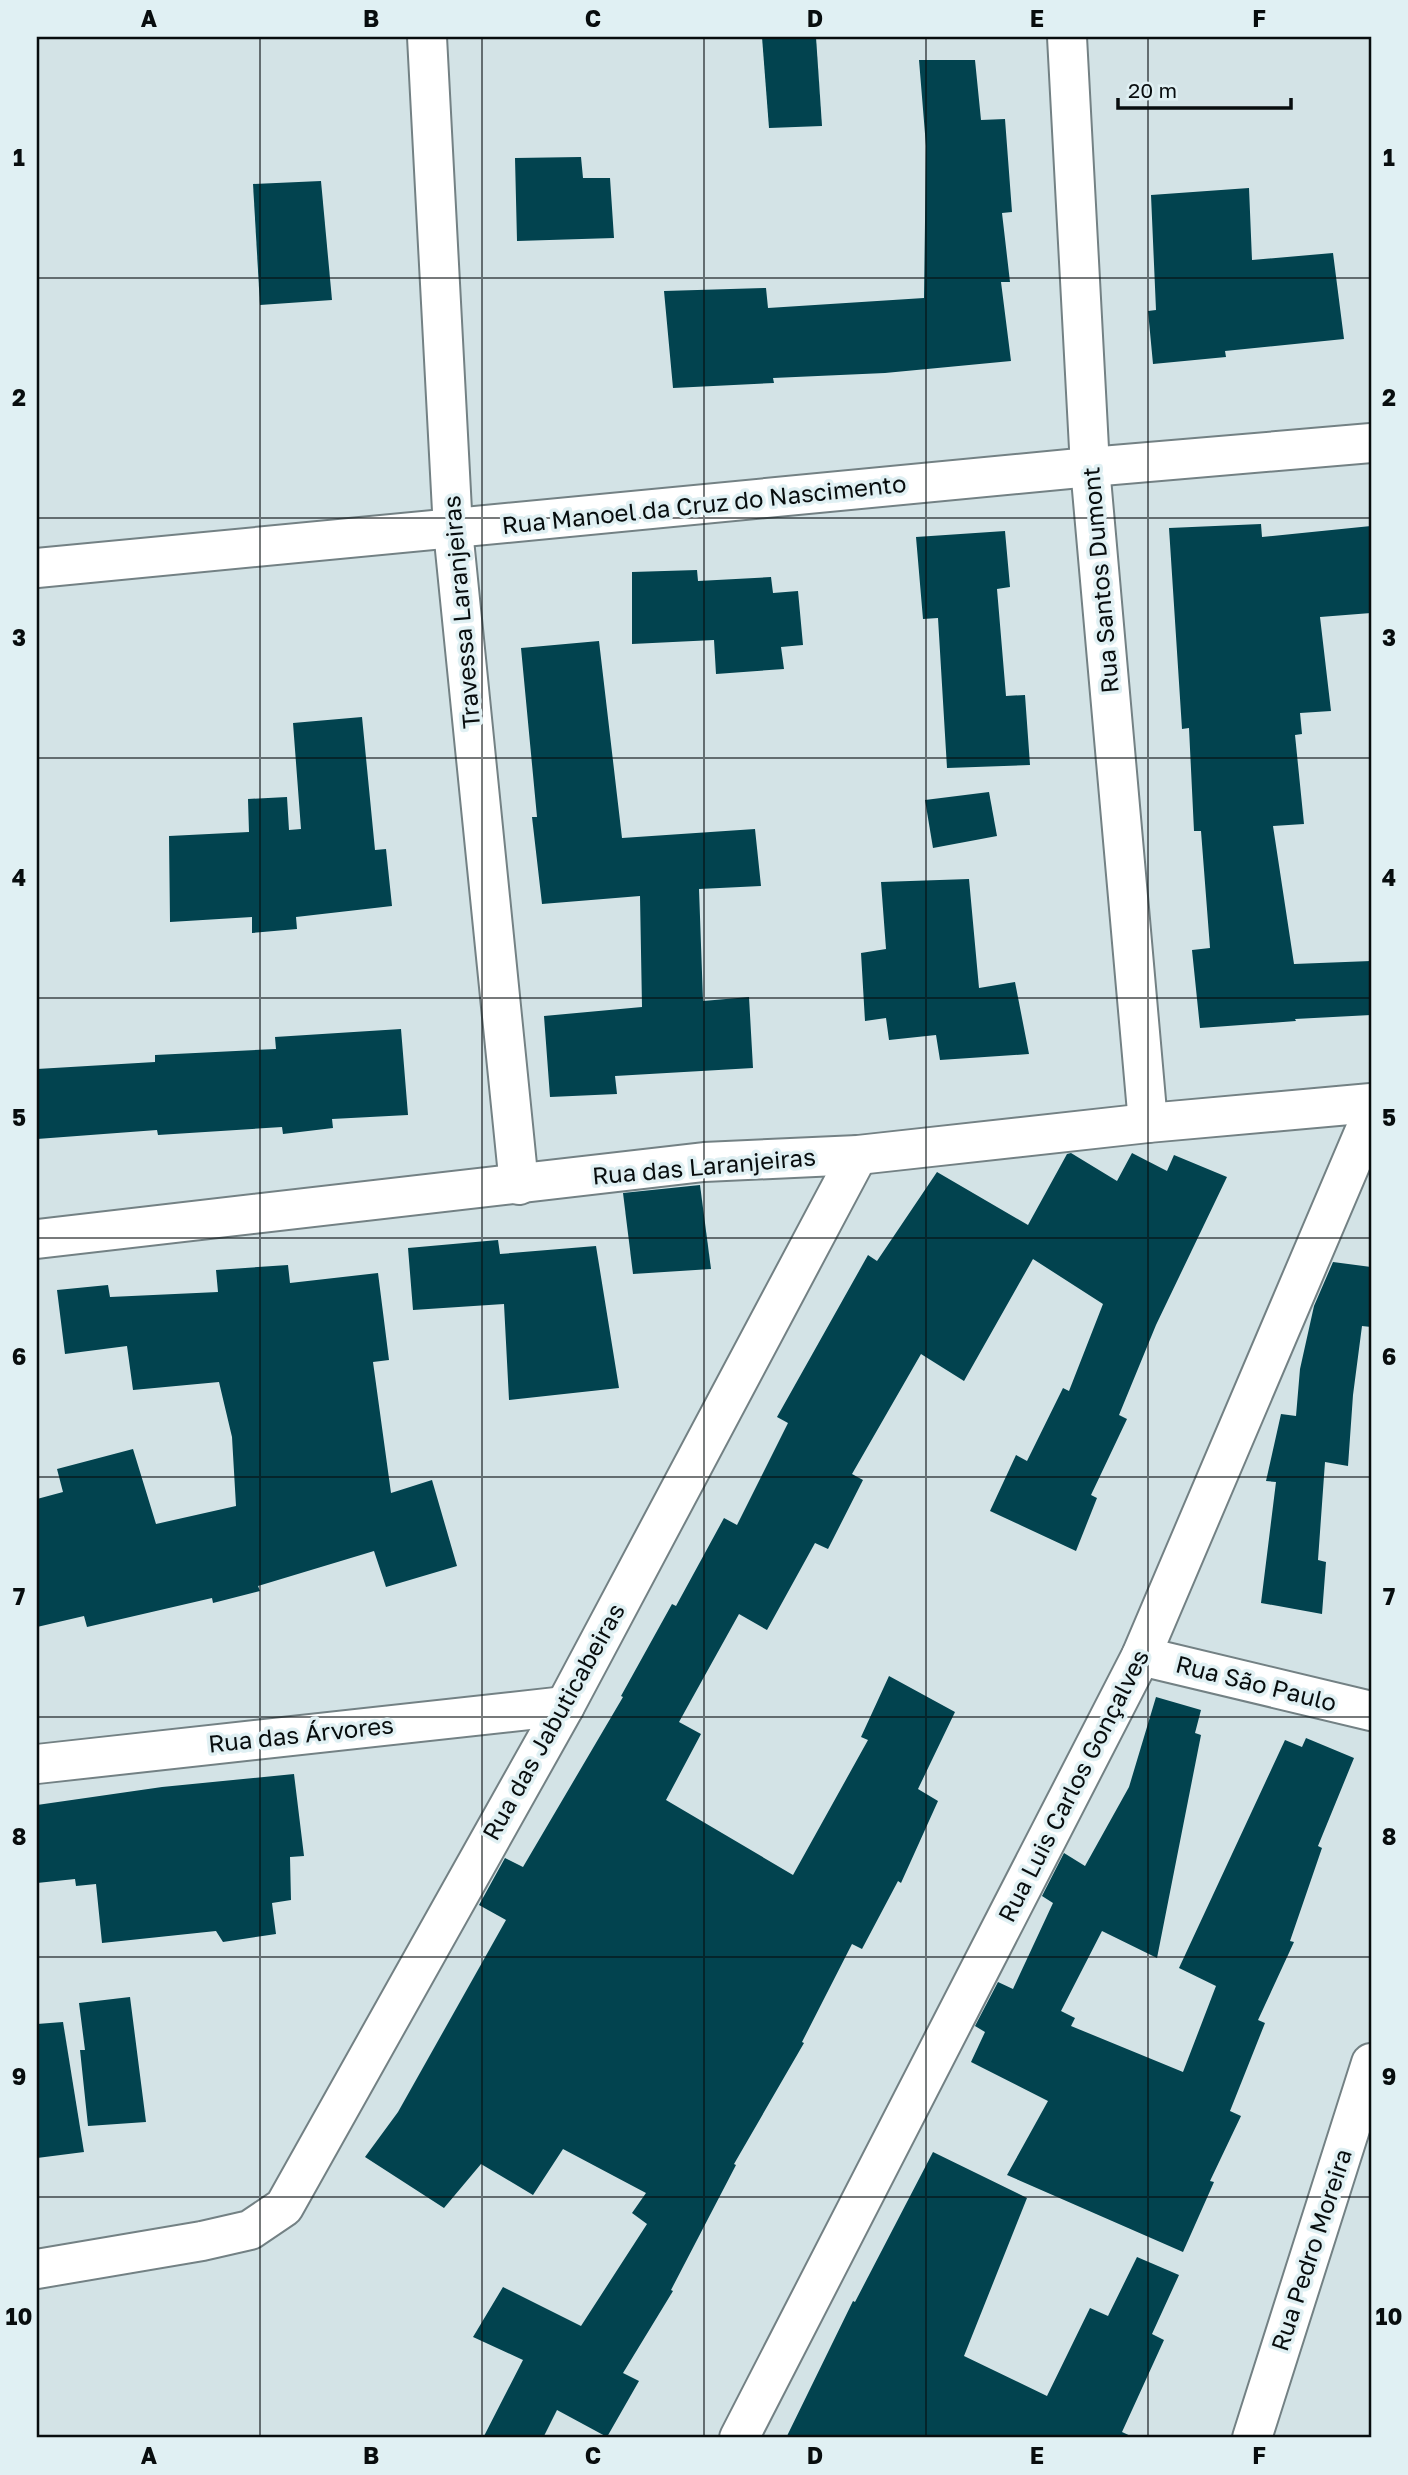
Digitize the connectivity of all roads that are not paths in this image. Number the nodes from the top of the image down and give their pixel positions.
1 (427, 37) edge
2 (1067, 37) edge
3 (1371, 443) edge
4 (1090, 467) junction
5 (453, 530) junction
6 (37, 568) edge
7 (1371, 1103) edge
8 (1371, 1116) edge
9 (1149, 1123) junction
10 (858, 1155) junction
11 (519, 1185) junction
12 (37, 1239) edge
13 (1141, 1656) junction
14 (565, 1706) junction
15 (1371, 1711) edge
16 (37, 1764) edge
17 (1371, 2063) edge
18 (37, 2269) edge
19 (739, 2438) edge
20 (1252, 2438) edge

1 - 5 street, Travessa Laranjeiras
2 - 4 street, Rua Santos Dumont
3 - 4 street, Rua Manoel da Cruz do Nascimento
4 - 5 street, Rua Manoel da Cruz do Nascimento
4 - 9 street, Rua Santos Dumont
5 - 6 street, Rua Manoel da Cruz do Nascimento
5 - 11 street, Travessa Laranjeiras
7 - 9 street, Rua das Laranjeiras
8 - 13 street, Rua Luis Carlos Gonçalves
9 - 10 street, Rua das Laranjeiras
10 - 11 street, Rua das Laranjeiras
10 - 14 street, Rua das Jabuticabeiras
11 - 12 street, Rua das Laranjeiras
13 - 15 street, Rua São Paulo
13 - 19 street, Rua Luis Carlos Gonçalves
14 - 16 street, Rua das Árvores
14 - 18 street, Rua das Jabuticabeiras
17 - 20 street, Rua Pedro Moreira

